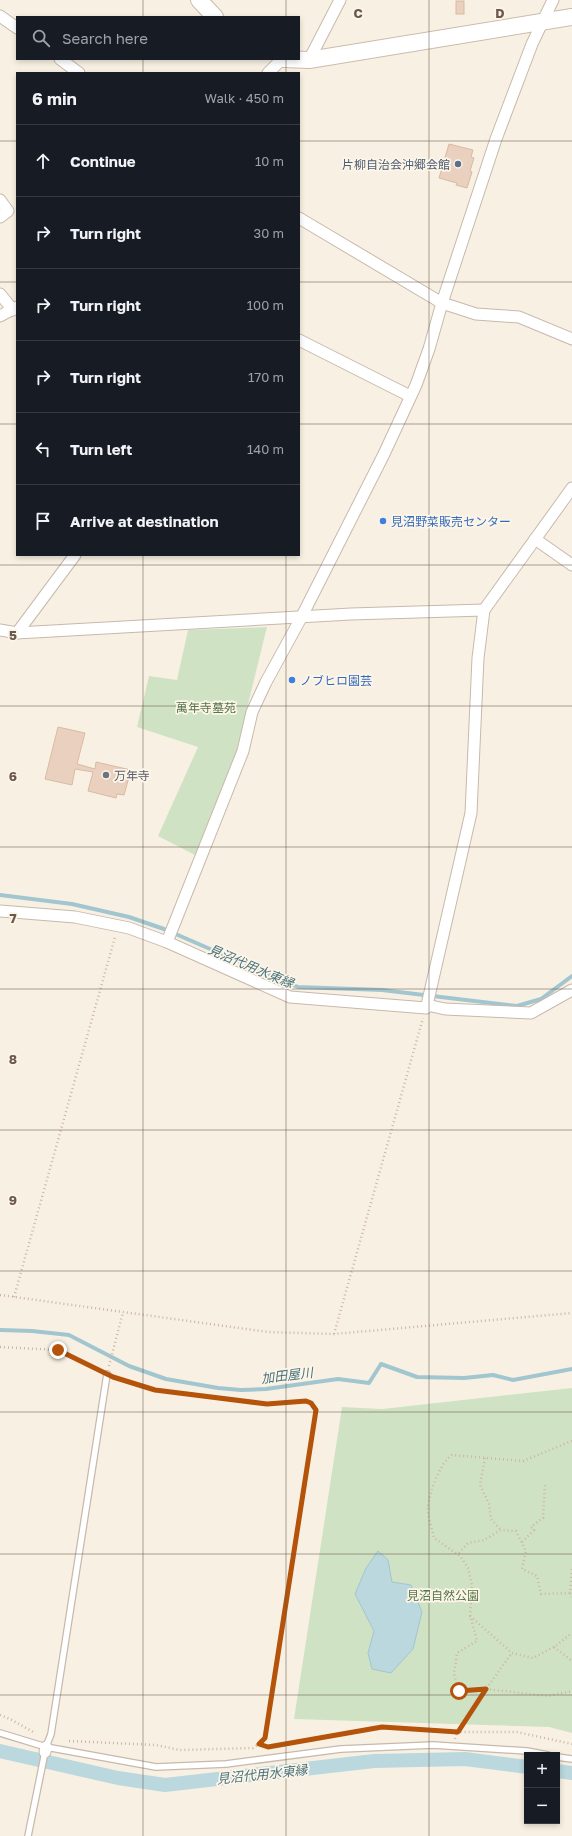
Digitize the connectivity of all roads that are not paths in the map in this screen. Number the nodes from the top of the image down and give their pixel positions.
1 (199, 0) edge
2 (340, 0) edge
3 (553, 0) edge
4 (0, 16) edge
5 (214, 16) edge
6 (572, 17) edge
7 (542, 21) junction
8 (16, 27) edge
9 (61, 60) edge
10 (282, 60) edge
11 (300, 60) edge
12 (309, 60) junction
13 (78, 72) edge
14 (269, 72) edge
15 (0, 200) edge
16 (0, 217) edge
17 (300, 219) edge
18 (0, 294) edge
19 (442, 303) junction
20 (15, 308) edge
21 (0, 316) edge
22 (572, 339) edge
23 (300, 341) edge
24 (410, 396) junction
25 (572, 488) edge
26 (535, 539) junction
27 (74, 556) edge
28 (572, 565) edge
29 (484, 610) junction
30 (301, 618) junction
31 (0, 630) edge
32 (17, 633) junction
33 (0, 911) edge
34 (168, 942) junction
35 (572, 990) edge
36 (426, 1008) road end
37 (107, 1374) road end
38 (0, 1733) edge
39 (47, 1747) junction
40 (533, 1752) edge
41 (560, 1757) edge
42 (572, 1759) edge
43 (28, 1836) edge

1 - 5 street
2 - 12 street
3 - 7 street
4 - 8 street
6 - 7 street
7 - 12 street
7 - 19 street
9 - 13 street
10 - 14 street
11 - 12 street
15 - 16 street
17 - 19 street
18 - 20 street
19 - 22 street
19 - 24 street
20 - 21 street
23 - 24 street
24 - 30 street
25 - 26 street
26 - 28 street
26 - 29 street
27 - 32 street
29 - 30 street
29 - 35 street
30 - 32 street
30 - 34 street
31 - 32 street
33 - 34 street
34 - 36 street
37 - 39 lane
38 - 39 lane
39 - 40 lane
39 - 43 lane
41 - 42 lane

